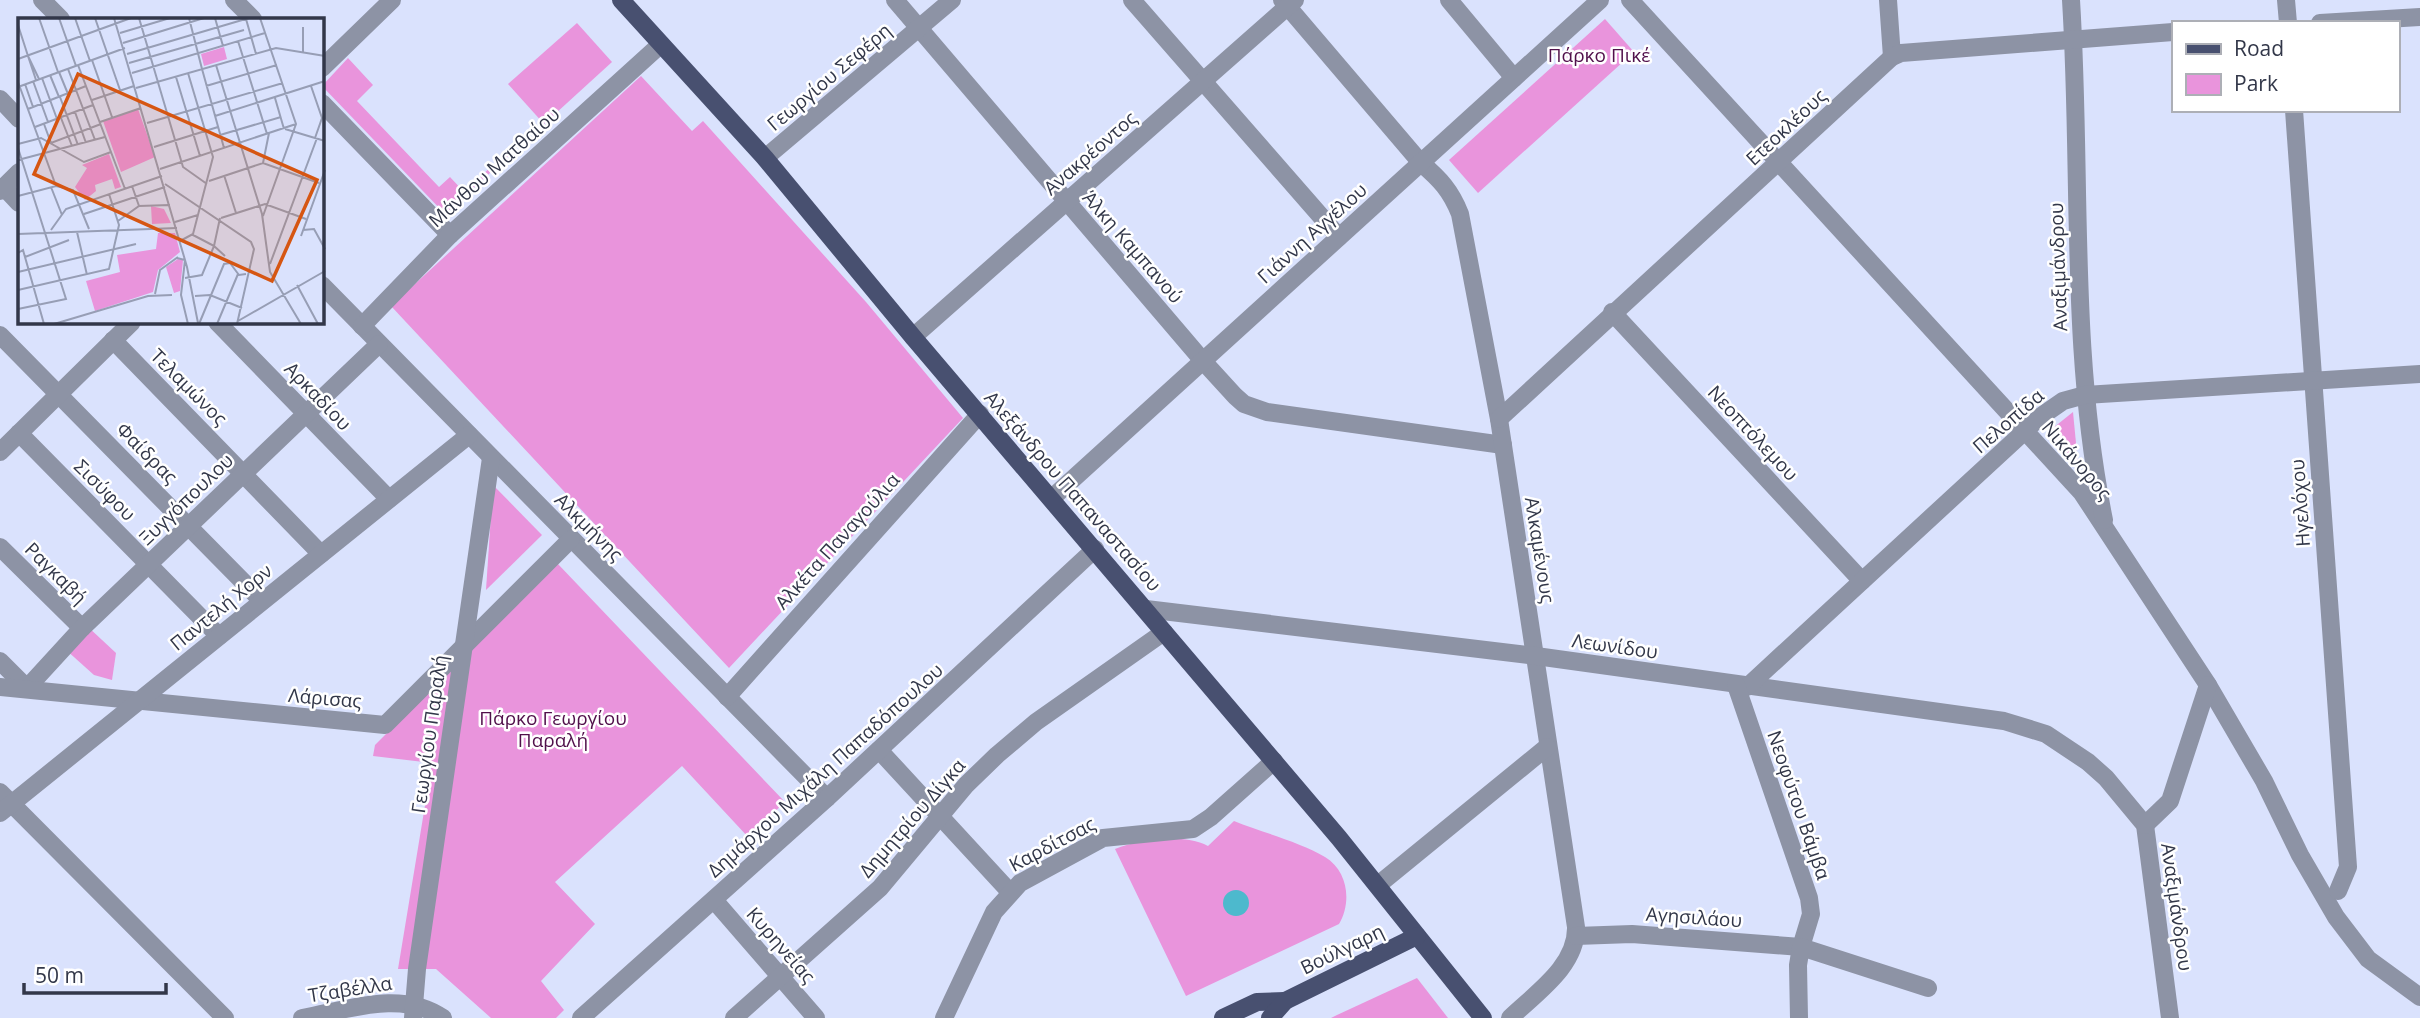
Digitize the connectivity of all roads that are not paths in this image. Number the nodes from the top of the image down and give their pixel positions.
1 (42, 0) edge
2 (234, 0) edge
3 (392, 0) edge
4 (621, 0) edge
5 (895, 0) edge
6 (952, 0) edge
7 (1132, 0) edge
8 (1449, 0) edge
9 (1600, 0) edge
10 (1630, 0) edge
11 (1888, 0) edge
12 (2071, 0) edge
13 (2286, 0) edge
14 (1288, 2) edge
15 (2420, 17) edge
16 (60, 18) edge
17 (252, 18) edge
18 (2288, 21) edge
19 (2353, 21) edge
20 (919, 28) junction
21 (2172, 32) edge
22 (2074, 38) junction
23 (660, 45) junction
24 (1892, 57) junction
25 (324, 66) edge
26 (1514, 78) junction
27 (1202, 82) junction
28 (0, 99) edge
29 (324, 105) edge
30 (2294, 112) edge
31 (18, 118) edge
32 (765, 158) junction
33 (1421, 163) junction
34 (1777, 164) junction
35 (18, 173) edge
36 (2, 189) edge
37 (1067, 201) junction
38 (18, 202) edge
39 (450, 235) junction
40 (1339, 237) junction
41 (324, 287) edge
42 (1612, 312) junction
43 (130, 324) edge
44 (219, 324) edge
45 (362, 326) junction
46 (0, 335) edge
47 (913, 337) junction
48 (113, 340) junction
49 (379, 344) junction
50 (1203, 360) junction
51 (2420, 374) edge
52 (2312, 380) junction
53 (59, 394) junction
54 (2085, 395) junction
55 (306, 413) junction
56 (980, 414) junction
57 (1499, 419) junction
58 (2024, 430) junction
59 (19, 433) junction
60 (469, 435) junction
61 (1503, 445) junction
62 (0, 452) edge
63 (491, 457) junction
64 (245, 472) junction
65 (1052, 498) junction
66 (389, 499) junction
67 (189, 525) junction
68 (2106, 530) junction
69 (571, 539) junction
70 (0, 547) edge
71 (1095, 549) junction
72 (321, 554) junction
73 (149, 564) junction
74 (1862, 581) junction
75 (262, 601) junction
76 (1146, 608) junction
77 (82, 628) junction
78 (1164, 632) junction
79 (219, 636) junction
80 (463, 646) junction
81 (1536, 656) junction
82 (0, 661) edge
83 (2208, 685) junction
84 (1741, 686) junction
85 (0, 687) edge
86 (27, 688) junction
87 (727, 697) junction
88 (138, 702) junction
89 (1547, 747) junction
90 (2070, 749) joint
91 (879, 750) junction
92 (1274, 761) junction
93 (827, 798) junction
94 (4, 803) edge
95 (939, 816) junction
96 (2145, 825) junction
97 (1378, 885) junction
98 (1009, 891) junction
99 (2338, 891) dead end
100 (714, 900) junction
101 (1417, 936) junction
102 (1576, 936) junction
103 (1803, 943) junction
104 (779, 976) junction
105 (1928, 988) dead end
106 (2420, 997) edge
107 (1285, 1000) junction
108 (413, 1011) edge
109 (225, 1018) edge
110 (302, 1018) edge
111 (443, 1018) edge
112 (581, 1018) edge
113 (734, 1018) edge
114 (816, 1018) edge
115 (944, 1018) edge
116 (1223, 1018) edge
117 (1270, 1018) edge
118 (1483, 1018) edge
119 (1510, 1018) edge
120 (1799, 1018) edge
121 (2170, 1018) edge

1 - 16 street
2 - 17 street
3 - 25 street
4 - 23 main road, Αλεξάνδρου Παπαναστασίου
5 - 20 street, Άλκη Καμπανού
6 - 20 street, Γεωργίου Σεφέρη
7 - 27 street
8 - 26 street
9 - 26 street, Γιάννη Αγγέλου
10 - 34 street, Νικάνορος
11 - 24 street
12 - 22 street, Αναξιμάνδρου
13 - 18 street
14 - 27 street, Ανακρέοντος
14 - 33 street, Αλκαμένους
15 - 19 street
20 - 32 street, Γεωργίου Σεφέρη
20 - 37 street, Άλκη Καμπανού
21 - 22 street
22 - 24 street
22 - 54 street, Αναξιμάνδρου
23 - 32 main road, Αλεξάνδρου Παπαναστασίου
23 - 39 street, Μάνθου Ματθαίου
24 - 34 street, Ετεοκλέους
26 - 33 street, Γιάννη Αγγέλου
27 - 37 street, Ανακρέοντος
27 - 40 street
28 - 31 street
29 - 39 street
30 - 52 street, Ηγελόχου
32 - 47 main road, Αλεξάνδρου Παπαναστασίου
33 - 40 street, Γιάννη Αγγέλου
33 - 57 street, Αλκαμένους
34 - 42 street, Ετεοκλέους
34 - 58 street, Νικάνορος
35 - 36 street
36 - 38 street
37 - 47 street, Ανακρέοντος
37 - 50 street, Άλκη Καμπανού
39 - 45 street, Μάνθου Ματθαίου
40 - 50 street, Γιάννη Αγγέλου
41 - 45 street, Αλκμήνης
42 - 57 street, Ετεοκλέους
42 - 74 street, Νεοπτόλεμου
43 - 48 street
44 - 55 street, Αρκαδίου
45 - 49 street, Αλκμήνης
46 - 53 street, Φαίδρας
47 - 56 main road, Αλεξάνδρου Παπαναστασίου
48 - 53 street
48 - 64 street, Τελαμώνος
49 - 55 street, Ξυγγόπουλου
49 - 60 street, Αλκμήνης
50 - 61 street
50 - 65 street, Γιάννη Αγγέλου
51 - 52 street, Πελοπίδα
52 - 54 street, Πελοπίδα
52 - 99 street, Ηγελόχου
53 - 59 street
53 - 67 street, Φαίδρας
54 - 58 street, Πελοπίδα
54 - 68 street, Αναξιμάνδρου
55 - 64 street, Ξυγγόπουλου
55 - 66 street, Αρκαδίου
56 - 65 main road, Αλεξάνδρου Παπαναστασίου
56 - 87 street, Αλκέτα Παναγούλια
57 - 61 street, Αλκαμένους
58 - 68 street, Νικάνορος
58 - 74 street, Πελοπίδα
59 - 62 street
59 - 73 street, Σισύφου
60 - 63 street, Αλκμήνης
60 - 66 street, Παντελή Χορν
61 - 81 street, Αλκαμένους
63 - 69 street, Αλκμήνης
63 - 80 street, Γεωργίου Παραλή
64 - 67 street, Ξυγγόπουλου
64 - 72 street, Τελαμώνος
65 - 71 main road, Αλεξάνδρου Παπαναστασίου
66 - 72 street, Παντελή Χορν
67 - 73 street, Ξυγγόπουλου
67 - 75 street, Φαίδρας
68 - 83 street, Νικάνορος
69 - 80 street, Λάρισας
69 - 87 street, Αλκμήνης
70 - 77 street, Ραγκαβή
71 - 76 main road, Αλεξάνδρου Παπαναστασίου
71 - 91 street, Δημάρχου Μιχάλη Παπαδόπουλου
72 - 75 street, Παντελή Χορν
73 - 77 street, Ξυγγόπουλου
73 - 79 street, Σισύφου
74 - 84 street, Πελοπίδα
75 - 79 street, Παντελή Χορν
76 - 78 main road, Αλεξάνδρου Παπαναστασίου
76 - 81 street, Λεωνίδου
77 - 86 street, Ξυγγόπουλου
78 - 92 main road, Αλεξάνδρου Παπαναστασίου
78 - 95 street, Δημητρίου Δίγκα
79 - 88 street, Παντελή Χορν
80 - 88 street, Λάρισας
80 - 108 street, Γεωργίου Παραλή
81 - 84 street, Λεωνίδου
81 - 89 street, Αλκαμένους
82 - 86 street
83 - 96 street
83 - 106 street, Νικάνορος
84 - 90 street, Λεωνίδου
84 - 103 street, Νεοφύτου Βάμβα
85 - 86 street, Λάρισας
86 - 88 street, Λάρισας
87 - 93 street, Αλκμήνης
88 - 94 street, Παντελή Χορν
89 - 97 street
89 - 102 street, Αλκαμένους
90 - 96 street, Αναξιμάνδρου
91 - 93 street, Δημάρχου Μιχάλη Παπαδόπουλου
91 - 95 street
92 - 97 main road, Αλεξάνδρου Παπαναστασίου
92 - 98 street, Καρδίτσας
93 - 100 street, Δημάρχου Μιχάλη Παπαδόπουλου
94 - 109 street
95 - 98 street
95 - 104 street, Δημητρίου Δίγκα
96 - 121 street, Αναξιμάνδρου
97 - 101 main road, Αλεξάνδρου Παπαναστασίου
98 - 115 street, Καρδίτσας
100 - 104 street, Κυρηνείας
100 - 112 street, Δημάρχου Μιχάλη Παπαδόπουλου
101 - 107 main road, Βούλγαρη
101 - 118 main road, Αλεξάνδρου Παπαναστασίου
102 - 103 street, Αγησιλάου
102 - 119 street
103 - 105 street, Αγησιλάου
103 - 120 street, Νεοφύτου Βάμβα
104 - 113 street, Δημητρίου Δίγκα
104 - 114 street, Κυρηνείας
107 - 116 main road, Βούλγαρη
107 - 117 main road, Βούλγαρη
108 - 110 street, Τζαβέλλα
108 - 111 street, Τζαβέλλα

